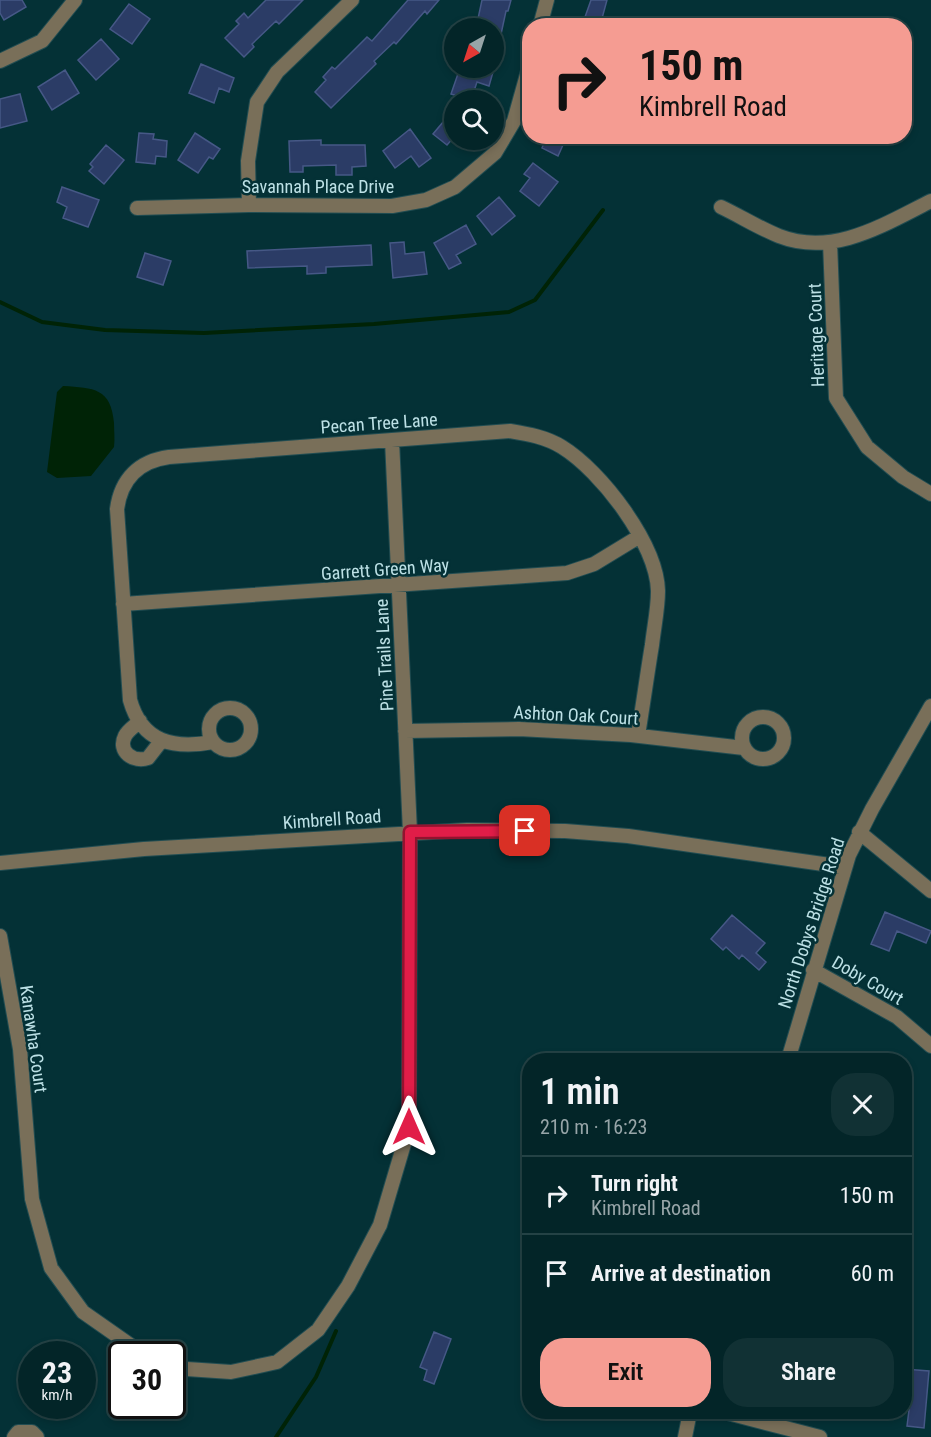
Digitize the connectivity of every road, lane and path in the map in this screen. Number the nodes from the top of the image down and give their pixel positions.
1 (75, 0) edge
2 (352, 0) edge
3 (547, 0) edge
4 (542, 18) edge
5 (0, 61) edge
6 (522, 92) edge
7 (931, 201) edge
8 (249, 205) junction
9 (721, 207) dead end
10 (137, 208) dead end
11 (830, 242) junction
12 (392, 440) junction
13 (931, 494) edge
14 (640, 536) junction
15 (399, 586) junction
16 (123, 604) junction
17 (931, 706) edge
18 (140, 722) junction
19 (405, 731) junction
20 (638, 735) junction
21 (162, 740) junction
22 (213, 742) dead end
23 (744, 748) dead end
24 (410, 832) junction
25 (859, 832) junction
26 (0, 863) edge
27 (844, 867) junction
28 (931, 891) edge
29 (0, 936) edge
30 (813, 970) junction
31 (931, 1046) edge
32 (790, 1053) edge
33 (122, 1341) edge
34 (186, 1369) edge
35 (689, 1419) edge
36 (751, 1419) edge
37 (14, 1437) edge
38 (38, 1437) edge
39 (685, 1437) edge
40 (820, 1437) edge

1 - 5 street
2 - 8 street
3 - 4 street
6 - 8 street, Savannah Place Drive
7 - 11 street
8 - 10 street, Savannah Place Drive
9 - 11 street
11 - 13 street, Heritage Court
12 - 14 street, Pecan Tree Lane
12 - 15 street, Pine Trails Lane
12 - 16 street, Pecan Tree Lane
14 - 15 street, Garrett Green Way
14 - 20 street, Pecan Tree Lane
15 - 16 street, Garrett Green Way
15 - 19 street, Pine Trails Lane
16 - 18 street, Pecan Tree Lane
17 - 25 street, North Dobys Bridge Road
18 - 21 street
18 - 21 street
19 - 20 street, Ashton Oak Court
19 - 24 street, Pine Trails Lane
20 - 23 street, Ashton Oak Court
21 - 22 street
24 - 26 street, Kimbrell Road
24 - 27 street, Kimbrell Road
24 - 34 street
25 - 27 street, North Dobys Bridge Road
25 - 28 street
27 - 30 street, North Dobys Bridge Road
29 - 33 street, Kanawha Court
30 - 31 street, Doby Court
30 - 32 street, North Dobys Bridge Road
35 - 39 street
36 - 40 street
37 - 38 street

